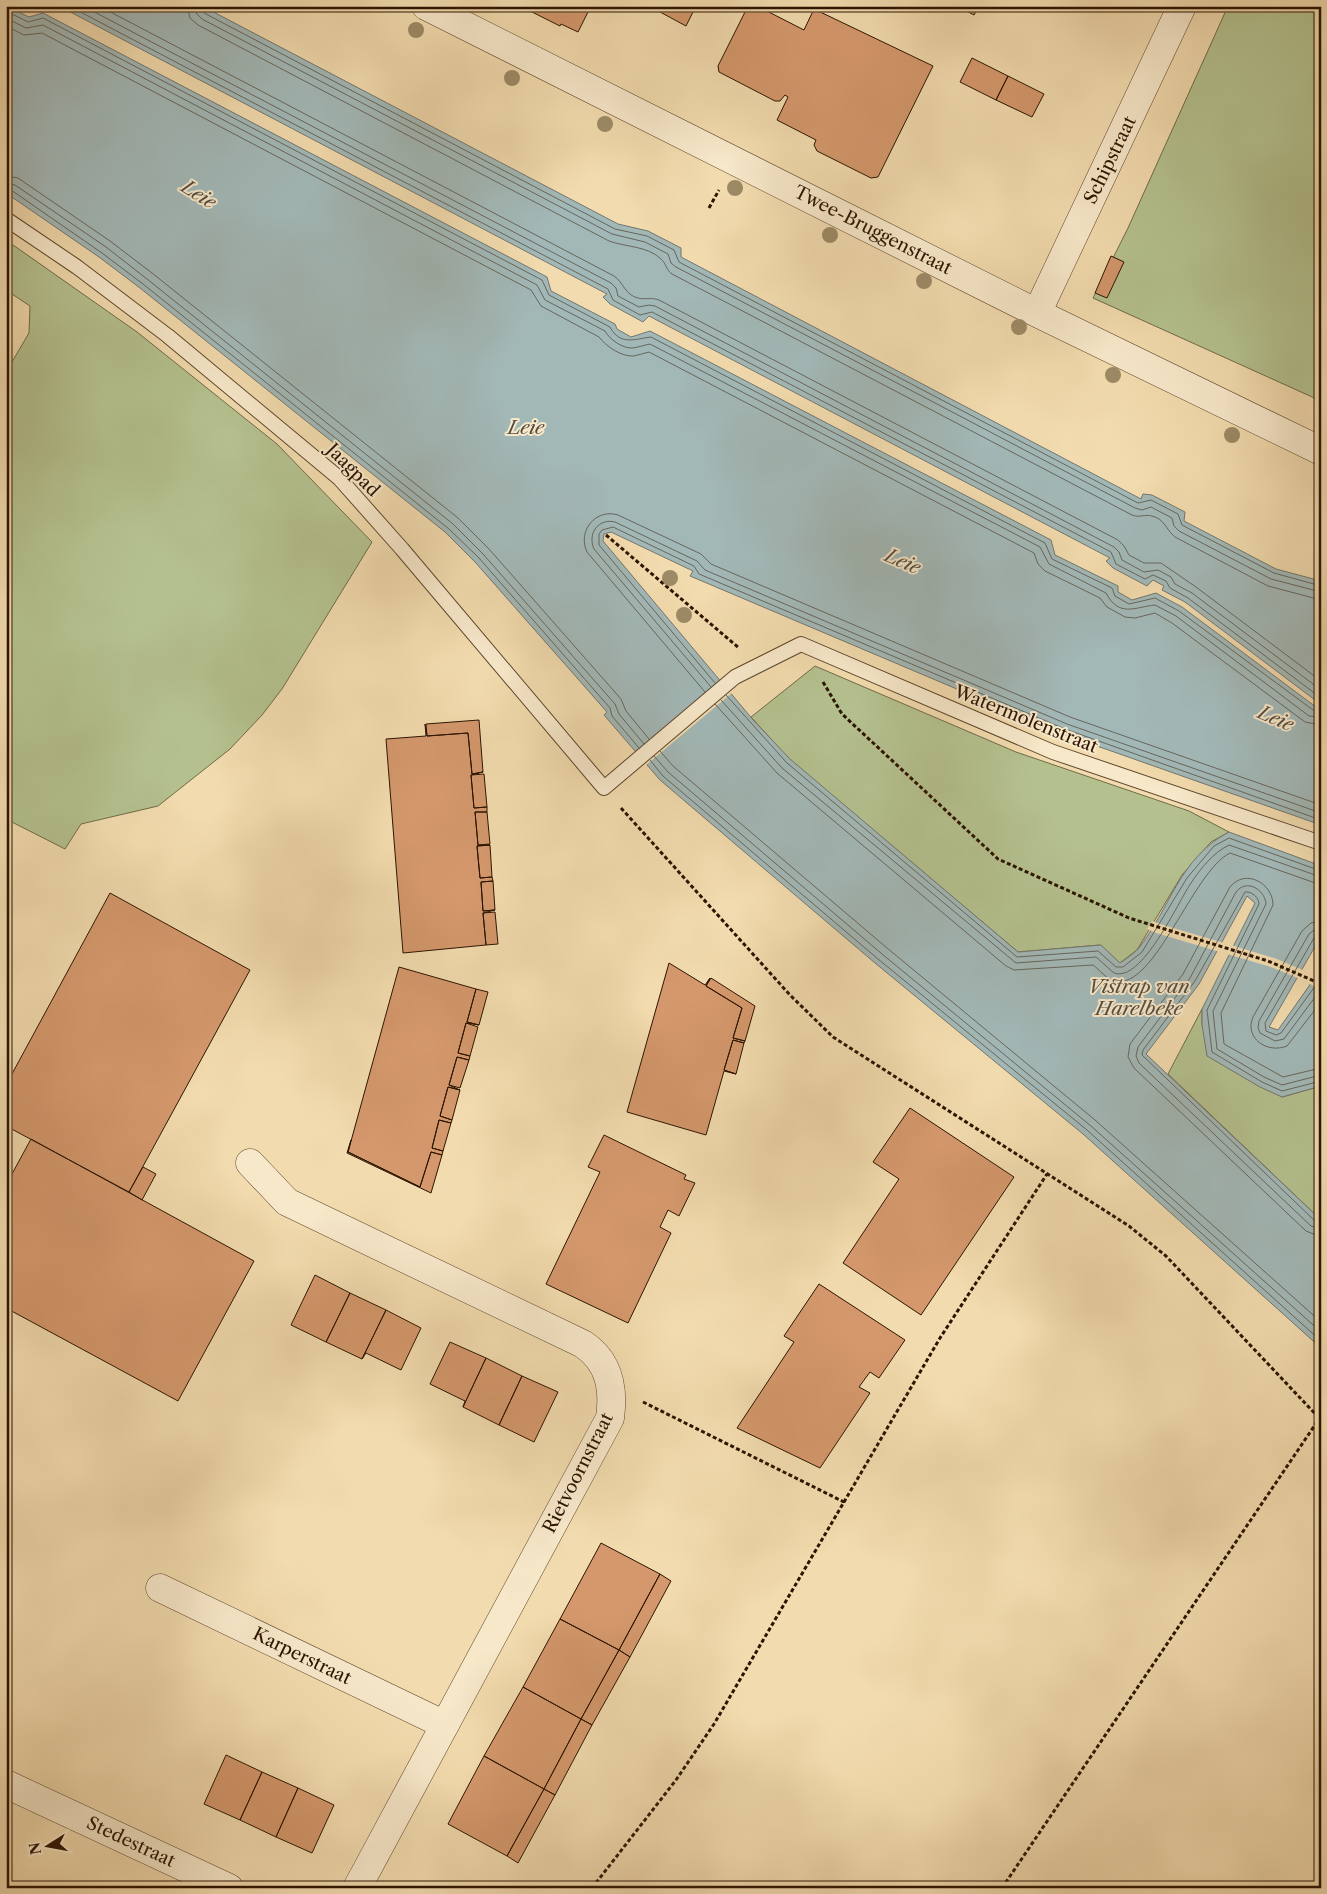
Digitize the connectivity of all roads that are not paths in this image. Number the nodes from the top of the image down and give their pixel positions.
1 (426, 6) edge
2 (1182, 6) edge
3 (6, 218) edge
4 (1037, 312) junction
5 (1321, 451) edge
6 (621, 773) joint
7 (1321, 843) edge
8 (250, 1163) dead end
9 (160, 1588) dead end
10 (445, 1724) junction
11 (6, 1784) edge
12 (229, 1888) edge
13 (356, 1888) edge

1 - 4 street, Twee-Bruggenstraat
2 - 4 street, Schipstraat
3 - 6 lane, Jaagpad
4 - 5 street, Twee-Bruggenstraat
6 - 7 lane, Watermolenstraat
8 - 10 street, Rietvoornstraat
9 - 10 street, Karperstraat
10 - 13 street, Rietvoornstraat
11 - 12 street, Stedestraat

